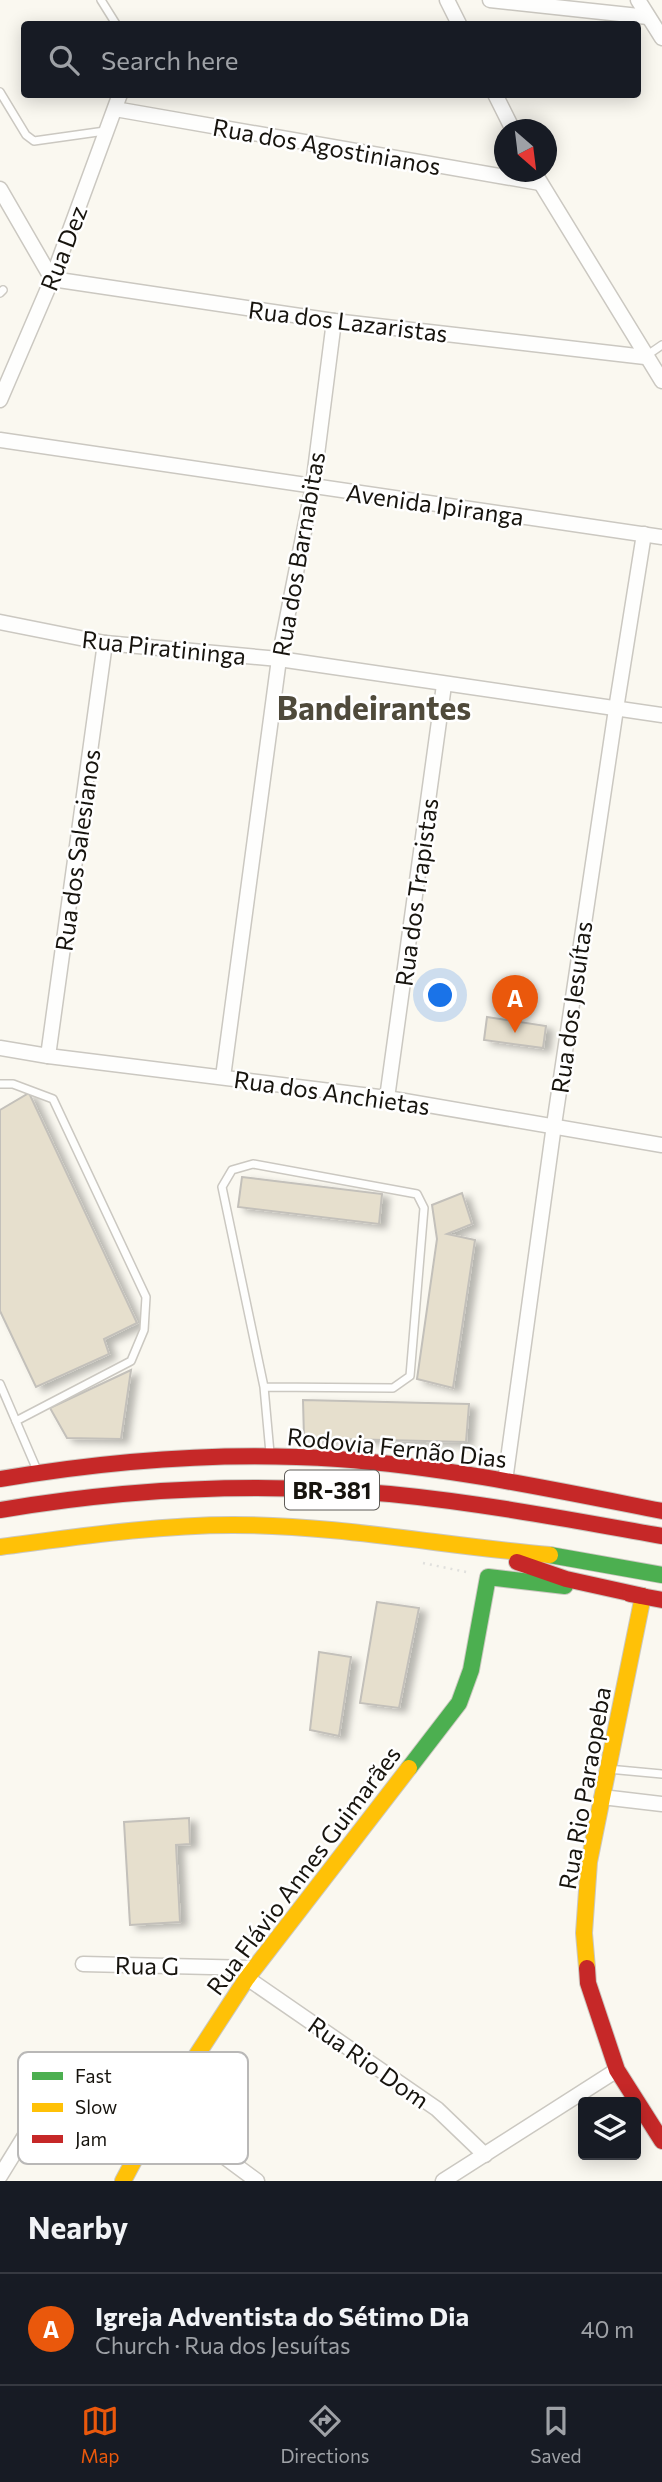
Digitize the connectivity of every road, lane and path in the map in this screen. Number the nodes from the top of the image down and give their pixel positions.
1 (101, 0) edge
2 (447, 0) edge
3 (490, 0) edge
4 (638, 0) edge
5 (648, 17) junction
6 (114, 21) edge
7 (458, 21) edge
8 (662, 38) edge
9 (0, 92) edge
10 (497, 98) edge
11 (118, 102) edge
12 (508, 119) edge
13 (106, 131) junction
14 (494, 169) edge
15 (540, 182) edge
16 (0, 188) edge
17 (52, 279) junction
18 (334, 321) junction
19 (662, 345) edge
20 (645, 357) junction
21 (662, 381) edge
22 (0, 400) edge
23 (0, 440) edge
24 (313, 486) junction
25 (644, 534) junction
26 (662, 537) edge
27 (0, 622) edge
28 (105, 643) junction
29 (279, 659) junction
30 (444, 685) junction
31 (615, 709) junction
32 (662, 715) edge
33 (0, 1048) edge
34 (48, 1056) junction
35 (223, 1077) junction
36 (0, 1084) edge
37 (387, 1098) junction
38 (554, 1125) junction
39 (662, 1145) edge
40 (0, 1384) edge
41 (264, 1387) junction
42 (16, 1420) junction
43 (270, 1457) junction
44 (38, 1472) junction
45 (0, 1479) edge
46 (505, 1481) junction
47 (0, 1510) edge
48 (662, 1511) edge
49 (662, 1536) edge
50 (0, 1547) edge
51 (480, 1549) junction
52 (421, 1563) dead end
53 (662, 1575) edge
54 (488, 1577) junction
55 (643, 1596) junction
56 (662, 1600) edge
57 (608, 1769) junction
58 (662, 1774) edge
59 (602, 1797) junction
60 (662, 1804) edge
61 (83, 1964) dead end
62 (250, 1973) junction
63 (199, 2052) edge
64 (617, 2070) junction
65 (662, 2141) edge
66 (18, 2147) edge
67 (485, 2155) junction
68 (132, 2164) edge
69 (234, 2164) edge
70 (0, 2176) edge
71 (123, 2181) edge
72 (257, 2181) edge
73 (443, 2181) edge

1 - 6 lane
2 - 7 street
3 - 5 street
4 - 5 street
5 - 8 street
9 - 13 lane
10 - 12 street
11 - 13 street, Rua Dez
11 - 14 street, Rua dos Agostinianos
13 - 17 street, Rua Dez
15 - 20 street
16 - 17 street
17 - 18 street, Rua dos Lazaristas
17 - 22 street, Rua Dez
18 - 20 street, Rua dos Lazaristas
18 - 24 street, Rua dos Barnabitas
19 - 20 lane
20 - 21 street
23 - 24 street, Avenida Ipiranga
24 - 25 street, Avenida Ipiranga
24 - 29 street, Rua dos Barnabitas
25 - 26 street, Avenida Ipiranga
25 - 31 street, Rua dos Jesuítas
27 - 28 street, Rua Piratininga
28 - 29 street, Rua Piratininga
28 - 34 street, Rua dos Salesianos
29 - 30 street, Rua Piratininga
29 - 35 street, Rua dos Barnabitas
30 - 31 street, Rua Piratininga
30 - 37 street, Rua dos Trapistas
31 - 32 street, Rua Piratininga
31 - 38 street, Rua dos Jesuítas
33 - 34 street, Rua dos Anchietas
34 - 35 street, Rua dos Anchietas
35 - 37 street, Rua dos Anchietas
36 - 42 lane
37 - 38 street, Rua dos Anchietas
38 - 39 street, Rua dos Anchietas
38 - 46 street, Rua dos Jesuítas
40 - 42 lane
41 - 41 lane
41 - 43 lane
42 - 44 lane
43 - 44 main road, Rodovia Fernão Dias / BR-381
43 - 46 main road, Rodovia Fernão Dias / BR-381
44 - 45 main road, Rodovia Fernão Dias / BR-381
46 - 48 main road, Rodovia Fernão Dias / BR-381
47 - 49 main road, Rodovia Fernão Dias / BR-381
50 - 51 main road, BR-381
51 - 53 main road, BR-381
51 - 55 main road, BR-381
52 - 54 path
54 - 55 main road
54 - 62 main road, Rua Flávio Annes Guimarães
55 - 56 main road, BR-381
55 - 57 main road, Rua Rio Paraopeba
57 - 58 lane
57 - 59 main road, Rua Rio Paraopeba
59 - 60 street
59 - 64 main road, Rua Rio Paraopeba
61 - 62 street, Rua G
62 - 63 main road, Rua Flávio Annes Guimarães
62 - 67 street, Rua Rio Dom
64 - 65 main road, Rua Rio Paraopeba
64 - 67 street
66 - 70 street
67 - 73 street
68 - 71 main road, Rua Flávio Annes Guimarães
69 - 72 street

